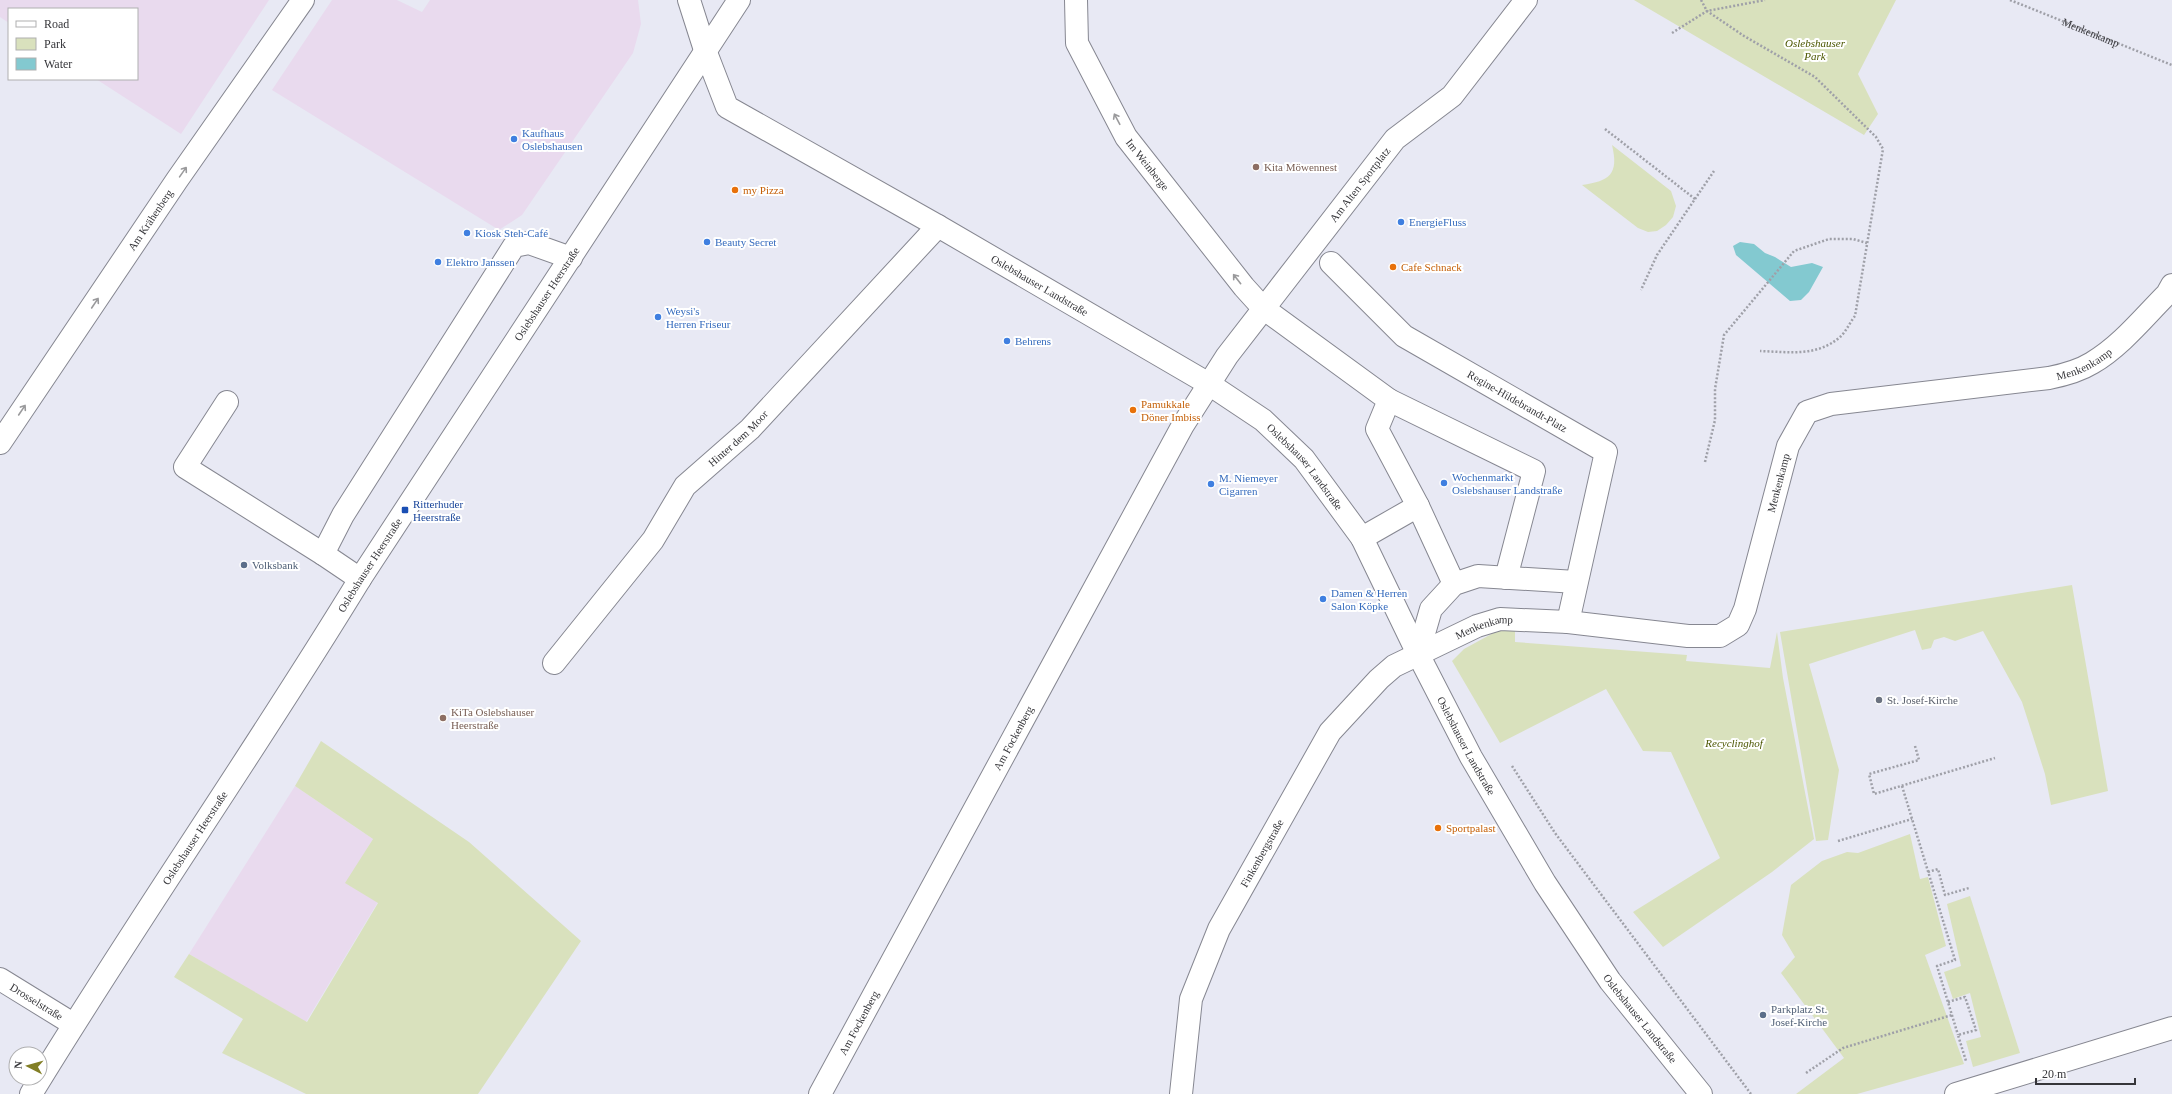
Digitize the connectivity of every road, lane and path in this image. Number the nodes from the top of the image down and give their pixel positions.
1 (304, 0) edge
2 (689, 0) edge
3 (739, 0) edge
4 (1076, 0) edge
5 (1526, 0) edge
6 (1701, 0) edge
7 (1765, 0) edge
8 (2010, 0) edge
9 (1707, 11) junction
10 (1672, 33) dead end
11 (705, 50) junction
12 (2172, 65) edge
13 (1606, 129) dead end
14 (1714, 171) dead end
15 (1695, 199) junction
16 (938, 226) junction
17 (1867, 243) junction
18 (571, 258) junction
19 (1331, 263) dead end
20 (2172, 285) edge
21 (1641, 290) dead end
22 (1263, 308) junction
23 (1760, 350) dead end
24 (1209, 384) junction
25 (1389, 400) junction
26 (227, 402) dead end
27 (0, 443) edge
28 (1705, 462) dead end
29 (1418, 506) junction
30 (1362, 538) junction
31 (323, 554) junction
32 (1506, 578) junction
33 (360, 579) junction
34 (1576, 582) junction
35 (1454, 584) junction
36 (1568, 622) junction
37 (1418, 654) junction
38 (554, 663) dead end
39 (1915, 746) dead end
40 (1995, 758) dead end
41 (1509, 761) dead end
42 (1902, 786) junction
43 (1912, 819) junction
44 (1838, 841) dead end
45 (1928, 872) junction
46 (1970, 888) dead end
47 (0, 979) edge
48 (1948, 1002) junction
49 (1952, 1015) junction
50 (74, 1024) junction
51 (2172, 1028) edge
52 (1958, 1035) junction
53 (1806, 1073) dead end
54 (1965, 1091) edge
55 (31, 1094) edge
56 (820, 1094) edge
57 (1181, 1094) edge
58 (1701, 1094) edge
59 (1751, 1094) edge

27 -> 1 street, Am Krähenberg
2 - 11 street
3 - 11 street, Oslebshauser Heerstraße
22 -> 4 street, Im Weinberge
5 - 22 street, Am Alten Sportplatz
6 - 9 path
7 - 9 path
8 - 12 path, Menkenkamp
9 - 10 path
9 - 17 path
11 - 16 street, Oslebshauser Landstraße
11 - 18 street, Oslebshauser Heerstraße
13 - 15 path
14 - 15 path
15 - 21 path
16 - 24 street, Oslebshauser Landstraße
16 - 38 street, Hinter dem Moor
17 - 23 path
17 - 28 path
18 - 31 street
18 - 33 street, Oslebshauser Heerstraße
19 - 34 street, Regine-Hildebrandt-Platz
20 - 36 street, Menkenkamp
22 - 24 street, Am Alten Sportplatz
22 - 25 street, Im Weinberge
24 - 30 street, Oslebshauser Landstraße
24 - 56 street, Am Fockenberg
25 - 29 street
25 - 32 street
26 - 31 street
29 - 30 street
29 - 35 street
30 - 37 street, Oslebshauser Landstraße
31 - 33 street
32 - 34 street
32 - 35 street
33 - 50 street, Oslebshauser Heerstraße
34 - 36 street, Regine-Hildebrandt-Platz
35 - 37 street
36 - 37 street, Menkenkamp
37 - 57 street, Finkenbergstraße
37 - 58 street, Oslebshauser Landstraße
39 - 42 path
40 - 42 path
41 - 59 path
42 - 43 path
43 - 44 path
43 - 45 path
45 - 46 path
45 - 48 path
47 - 50 street, Drosselstraße
48 - 49 path
48 - 52 path
49 - 52 path
49 - 53 path
50 - 55 street, Oslebshauser Heerstraße
51 - 54 street
52 - 54 path

